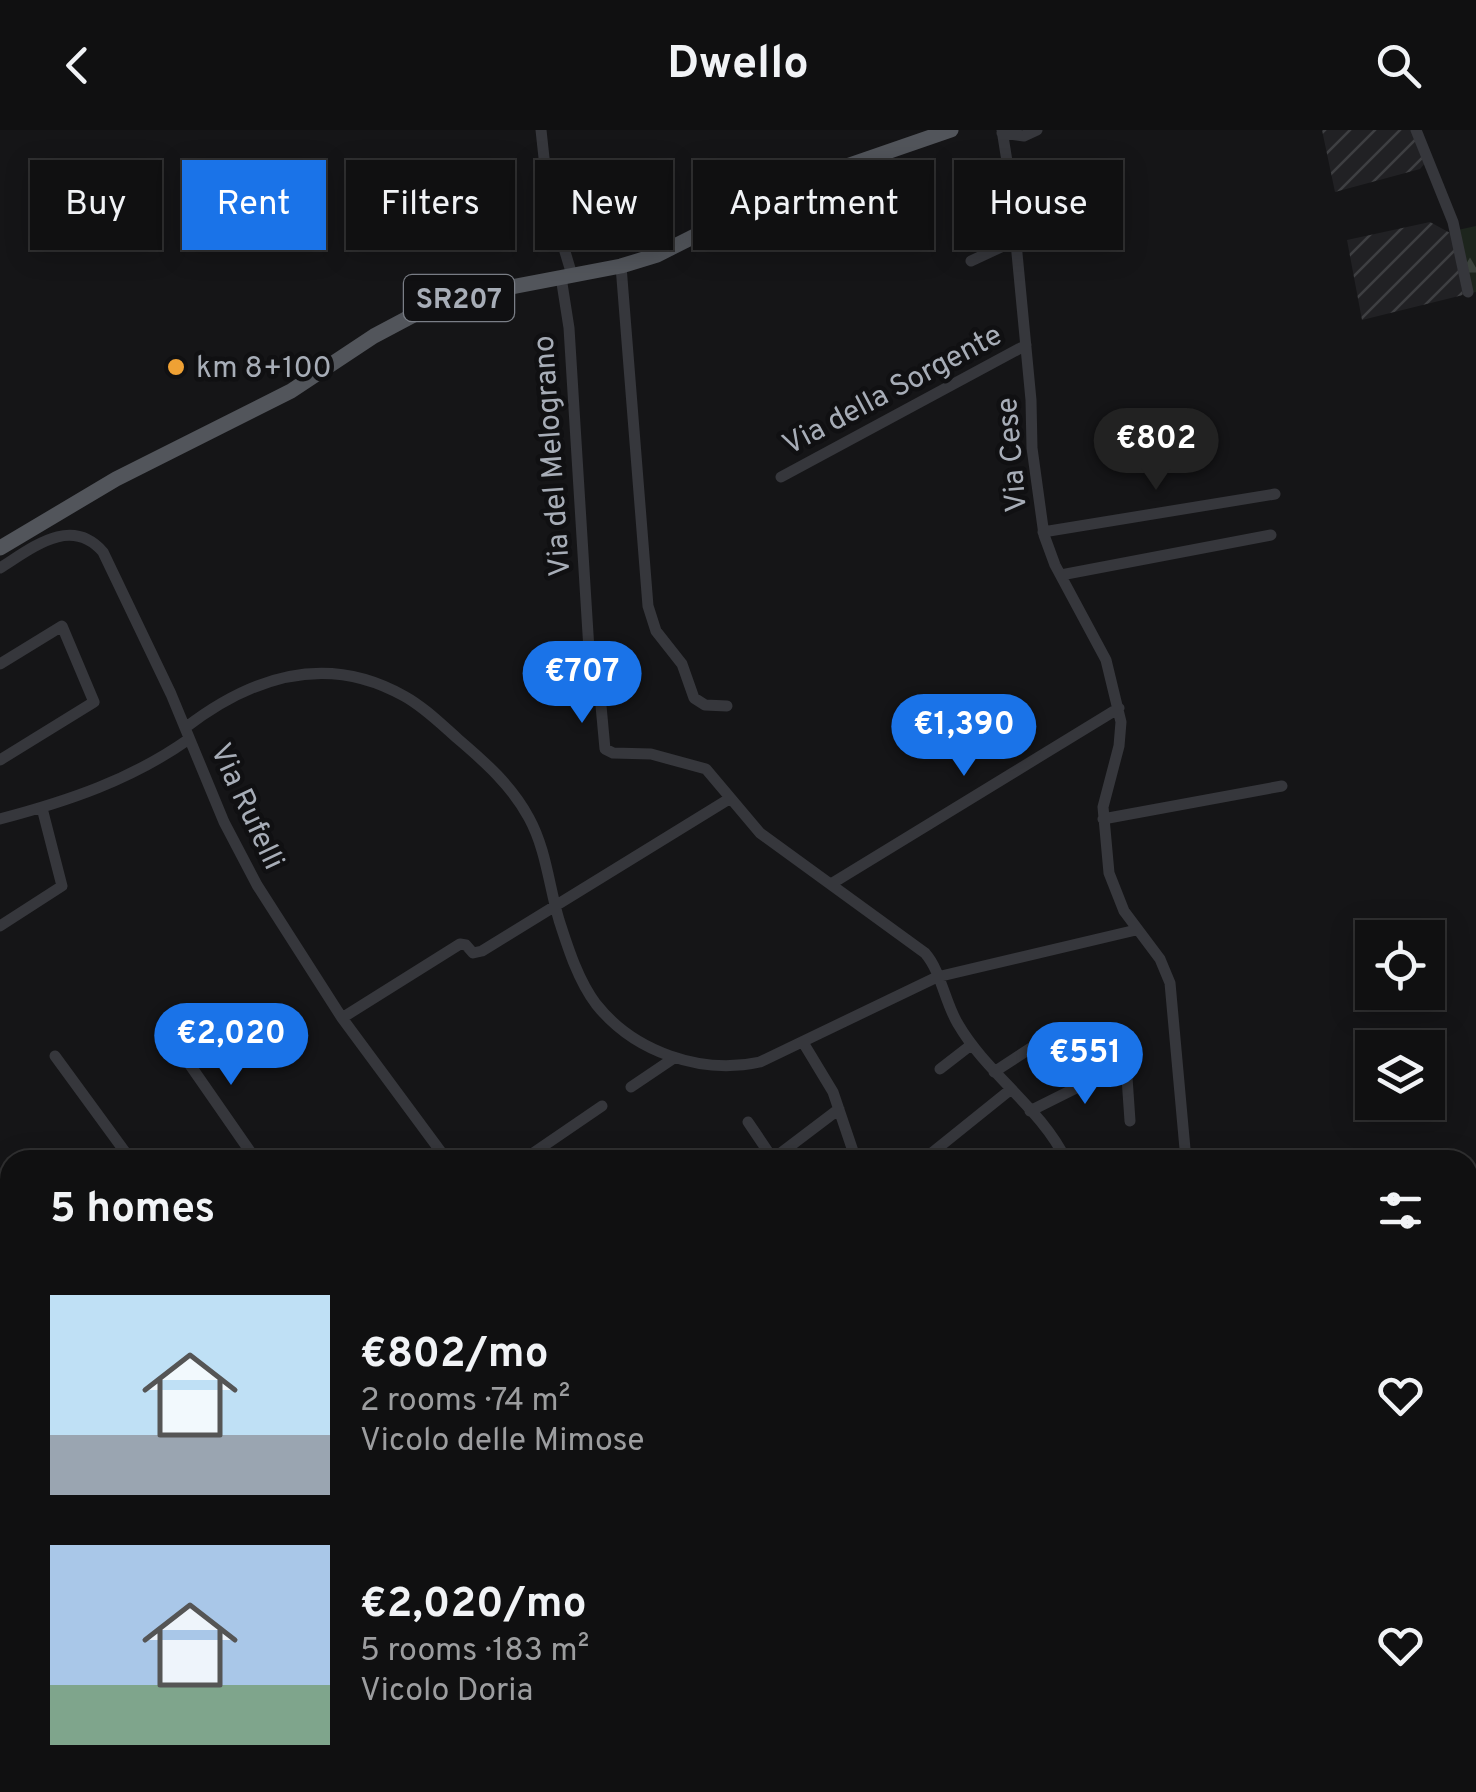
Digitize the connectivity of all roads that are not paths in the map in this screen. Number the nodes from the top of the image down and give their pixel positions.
1 (541, 130) edge
2 (951, 130) edge
3 (1037, 130) edge
4 (1416, 130) edge
5 (1002, 132) edge
6 (1006, 160) edge
7 (995, 250) edge
8 (1017, 250) edge
9 (971, 261) dead end
10 (621, 266) junction
11 (566, 276) junction
12 (1468, 292) dead end
13 (1026, 345) junction
14 (781, 476) dead end
15 (1275, 494) dead end
16 (1044, 532) junction
17 (1271, 536) dead end
18 (0, 548) edge
19 (0, 568) edge
20 (1060, 575) junction
21 (0, 664) edge
22 (728, 706) dead end
23 (1119, 708) junction
24 (187, 733) junction
25 (0, 760) edge
26 (1282, 786) dead end
27 (729, 798) junction
28 (42, 808) junction
29 (0, 819) edge
30 (1103, 819) junction
31 (832, 884) junction
32 (555, 907) junction
33 (0, 926) edge
34 (1136, 930) junction
35 (938, 977) junction
36 (342, 1018) junction
37 (1057, 1032) dead end
38 (1124, 1032) dead end
39 (172, 1039) dead end
40 (804, 1044) junction
41 (972, 1045) junction
42 (55, 1056) dead end
43 (674, 1058) junction
44 (1126, 1063) junction
45 (940, 1069) dead end
46 (994, 1072) junction
47 (631, 1087) dead end
48 (1010, 1090) junction
49 (602, 1106) dead end
50 (839, 1108) junction
51 (1030, 1111) junction
52 (1130, 1121) dead end
53 (748, 1122) dead end
54 (124, 1150) edge
55 (249, 1150) edge
56 (440, 1150) edge
57 (538, 1150) edge
58 (768, 1150) edge
59 (785, 1150) edge
60 (853, 1150) edge
61 (935, 1150) edge
62 (1059, 1150) edge
63 (1185, 1150) edge

1 - 11 street
2 - 10 main road, SR207
3 - 5 street
4 - 12 street
5 - 6 street, Via Cese
7 - 9 street
8 - 13 street, Via Cese
10 - 11 main road, SR207
10 - 22 street
11 - 18 main road, SR207
11 - 27 street, Via del Melograno
13 - 14 street, Via della Sorgente
13 - 16 street, Via Cese
15 - 16 street
16 - 20 street, Via Cese
17 - 20 street
19 - 24 street, Via Rufelli
20 - 23 street, Via Cese
21 - 25 street
23 - 30 street, Via Cese
23 - 31 street
24 - 28 street
24 - 32 street
24 - 36 street, Via Rufelli
26 - 30 street
27 - 31 street, Via del Melograno
27 - 32 street
28 - 29 street
28 - 33 street
30 - 34 street, Via Cese
31 - 35 street, Via del Melograno
32 - 36 street
32 - 43 street
34 - 35 street
34 - 63 street, Via Cese
35 - 40 street
35 - 41 street, Via del Melograno
36 - 56 street, Via Rufelli
37 - 46 street
38 - 44 street
39 - 55 street
40 - 43 street
40 - 50 street
41 - 45 street
41 - 46 street, Via del Melograno
42 - 54 street
43 - 47 street
44 - 51 street
44 - 52 street
46 - 48 street, Via del Melograno
48 - 51 street, Via del Melograno
48 - 61 street
49 - 57 street
50 - 59 street
50 - 60 street
51 - 62 street, Via del Melograno
53 - 58 street

